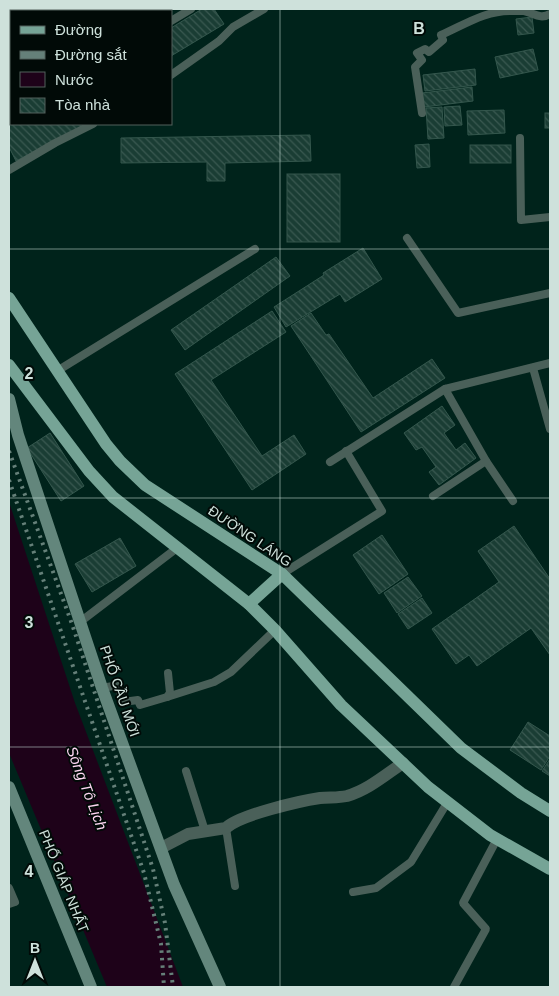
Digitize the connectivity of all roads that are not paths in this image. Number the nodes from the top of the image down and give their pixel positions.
1 (191, 9) edge
2 (264, 9) edge
3 (550, 14) edge
4 (172, 20) edge
5 (172, 74) edge
6 (422, 113) dead end
7 (92, 125) edge
8 (520, 138) dead end
9 (9, 170) edge
10 (550, 217) edge
11 (406, 238) dead end
12 (255, 249) dead end
13 (550, 292) edge
14 (9, 298) edge
15 (550, 364) edge
16 (9, 365) edge
17 (533, 368) junction
18 (57, 371) junction
19 (445, 389) junction
20 (9, 399) edge
21 (550, 429) edge
22 (346, 451) junction
23 (330, 462) dead end
24 (486, 462) junction
25 (433, 496) dead end
26 (513, 501) dead end
27 (177, 548) junction
28 (282, 574) junction
29 (248, 604) junction
30 (80, 622) junction
31 (275, 630) junction
32 (168, 673) dead end
33 (102, 688) junction
34 (167, 697) junction
35 (403, 763) junction
36 (186, 771) dead end
37 (9, 787) edge
38 (447, 803) junction
39 (550, 811) edge
40 (226, 828) junction
41 (205, 831) junction
42 (497, 839) junction
43 (161, 848) junction
44 (550, 870) edge
45 (235, 886) dead end
46 (9, 888) edge
47 (353, 892) dead end
48 (9, 904) edge
49 (91, 987) edge
50 (220, 987) edge
51 (454, 987) edge

1 - 4 lane
2 - 5 lane
3 - 6 lane
7 - 9 lane
8 - 10 lane
11 - 13 lane
12 - 18 lane
14 - 18 main road, ĐƯỜNG LÁNG
15 - 17 lane
16 - 27 main road
17 - 19 lane
17 - 21 lane
18 - 28 main road, ĐƯỜNG LÁNG
19 - 22 lane
19 - 24 lane
20 - 30 main road, PHỐ CẦU MỚI
22 - 23 lane
22 - 28 lane
24 - 25 lane
24 - 26 lane
27 - 29 main road
27 - 30 lane
28 - 29 main road
28 - 39 main road, ĐƯỜNG LÁNG
29 - 31 main road
30 - 33 main road, PHỐ CẦU MỚI
31 - 34 lane
31 - 35 main road
32 - 34 lane
33 - 34 lane
33 - 43 main road, PHỐ CẦU MỚI
35 - 38 main road
35 - 40 street
36 - 41 lane
37 - 49 main road, PHỐ GIÁP NHẤT
38 - 42 main road
38 - 47 lane
40 - 41 street
40 - 45 lane
41 - 43 street
42 - 44 main road
42 - 51 lane
43 - 50 main road, PHỐ CẦU MỚI
46 - 48 lane

